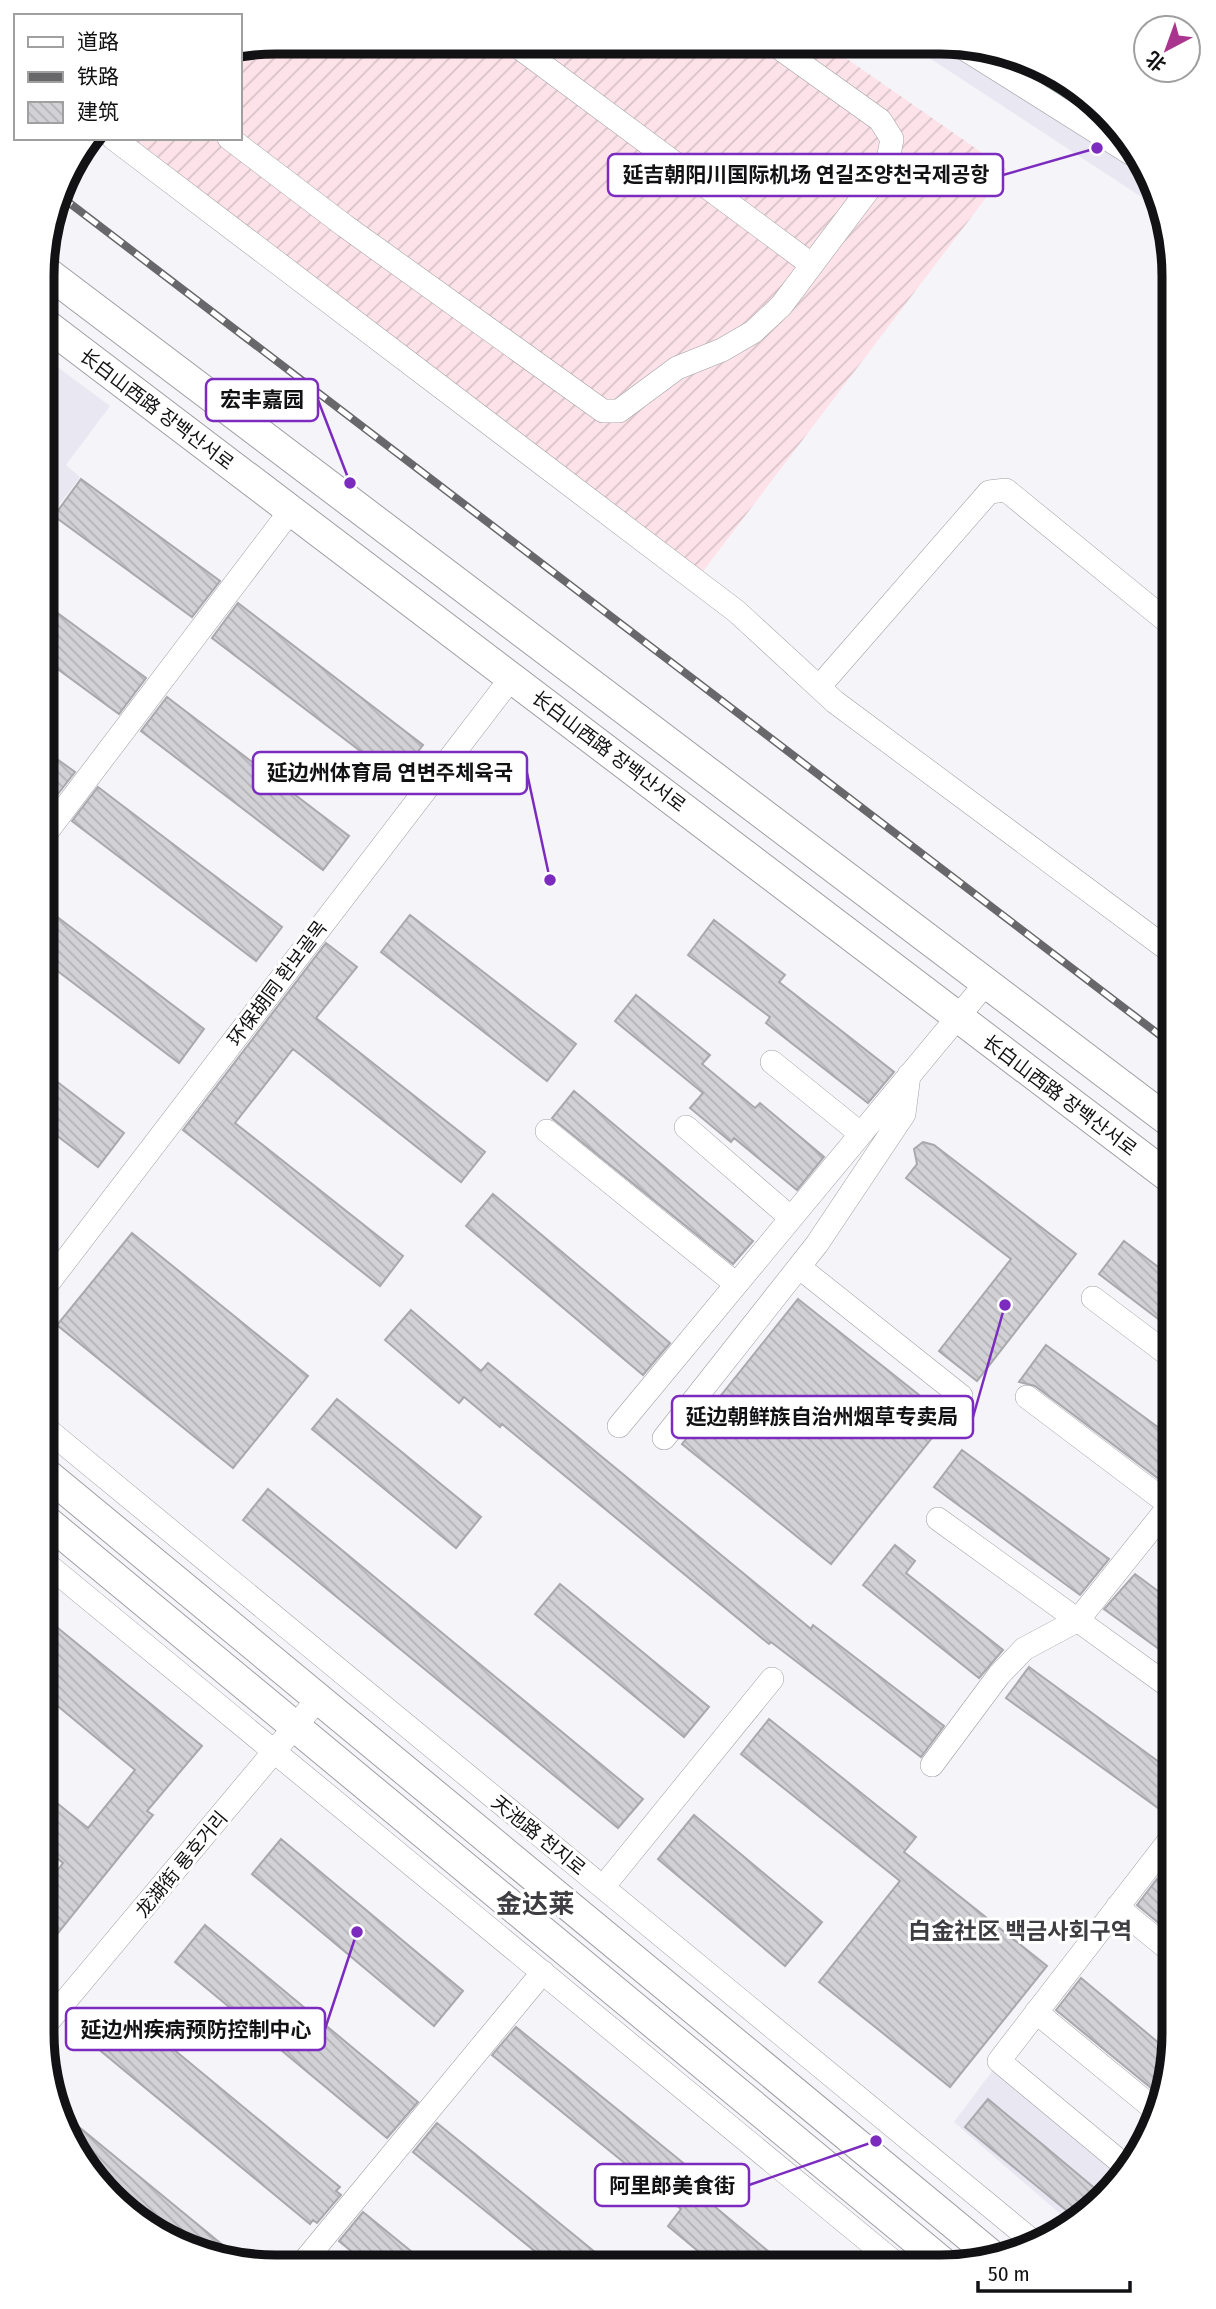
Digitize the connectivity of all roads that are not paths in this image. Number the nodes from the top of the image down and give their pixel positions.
1 (528, 54) edge
2 (788, 54) edge
3 (979, 58) edge
4 (116, 140) edge
5 (232, 140) edge
6 (1119, 146) edge
7 (812, 265) junction
8 (54, 278) edge
9 (54, 331) edge
10 (291, 510) junction
11 (1162, 617) edge
12 (512, 677) junction
13 (818, 687) junction
14 (54, 822) edge
15 (1162, 945) edge
16 (986, 983) junction
17 (957, 1017) junction
18 (772, 1062) dead end
19 (909, 1075) junction
20 (1162, 1116) edge
21 (685, 1127) dead end
22 (547, 1131) dead end
23 (861, 1133) junction
24 (1161, 1172) edge
25 (791, 1218) junction
26 (799, 1267) junction
27 (54, 1276) edge
28 (736, 1284) junction
29 (1093, 1298) dead end
30 (1161, 1350) edge
31 (961, 1396) dead end
32 (1027, 1396) dead end
33 (619, 1426) dead end
34 (54, 1435) edge
35 (664, 1438) dead end
36 (54, 1480) edge
37 (1161, 1496) edge
38 (1161, 1517) edge
39 (938, 1519) dead end
40 (54, 1527) edge
41 (54, 1570) edge
42 (1078, 1620) junction
43 (772, 1679) dead end
44 (1161, 1681) edge
45 (318, 1699) junction
46 (295, 1727) junction
47 (275, 1752) junction
48 (932, 1765) dead end
49 (1161, 1851) edge
50 (603, 1887) junction
51 (1118, 1907) junction
52 (1161, 1942) edge
53 (543, 1972) junction
54 (1036, 2012) junction
55 (54, 2015) edge
56 (1150, 2105) edge
57 (1120, 2162) edge
58 (1027, 2237) edge
59 (985, 2250) edge
60 (309, 2255) edge
61 (885, 2255) edge
62 (934, 2255) edge

1 - 7 street
2 - 7 street
3 - 6 street
4 - 13 street
5 - 7 street
8 - 16 main road
9 - 10 main road, 长白山西路 장백산서로
10 - 12 main road, 长白山西路 장백산서로
10 - 14 street
11 - 13 street
12 - 17 main road, 长白山西路 장백산서로
12 - 27 street, 环保胡同 환보골목
13 - 15 street
16 - 17 street
16 - 20 main road
17 - 19 street
17 - 24 main road, 长白山西路 장백산서로
18 - 23 street
19 - 23 street
19 - 26 street
21 - 25 street
22 - 28 street
23 - 25 street
25 - 28 street
26 - 31 street
26 - 35 street
28 - 33 street
29 - 30 street
32 - 37 street
34 - 50 street, 天池路 천지로
36 - 45 main road, 天池路 천지로
38 - 42 street
39 - 42 street
40 - 46 main road
41 - 47 street
42 - 44 street
42 - 48 street
43 - 50 street
45 - 46 street, 龙湖街 룡호거리
45 - 59 main road, 天池路 천지로
46 - 47 street, 龙湖街 룡호거리
46 - 62 main road
47 - 53 street
47 - 55 street, 龙湖街 룡호거리
49 - 51 street
50 - 58 street, 天池路 천지로
51 - 52 street
51 - 54 street
53 - 60 street
53 - 61 street
54 - 56 street
54 - 57 street

